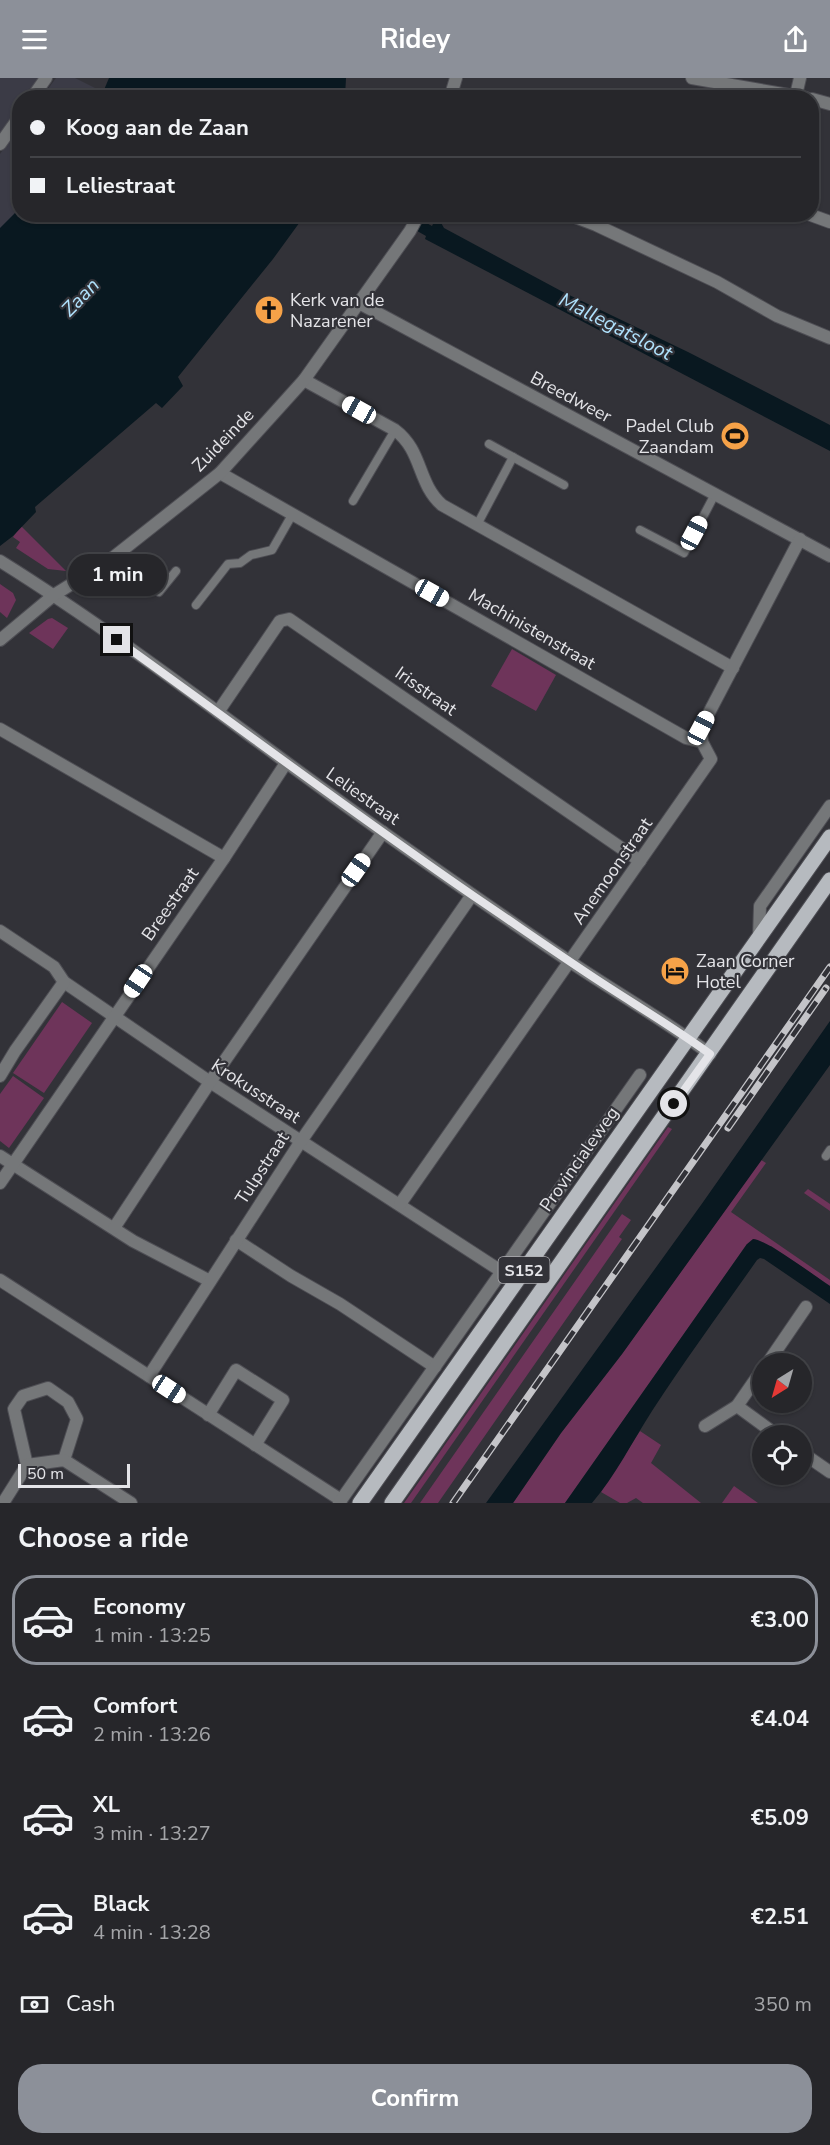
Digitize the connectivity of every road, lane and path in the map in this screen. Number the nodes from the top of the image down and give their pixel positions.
1 (692, 78) edge
2 (765, 90) edge
3 (12, 127) edge
4 (0, 144) edge
5 (415, 222) edge
6 (588, 222) edge
7 (359, 303) junction
8 (830, 338) edge
9 (304, 380) junction
10 (395, 430) junction
11 (489, 444) dead end
12 (513, 457) junction
13 (220, 473) junction
14 (564, 485) dead end
15 (715, 494) junction
16 (353, 501) dead end
17 (292, 515) junction
18 (477, 525) junction
19 (640, 530) dead end
20 (800, 539) junction
21 (830, 556) edge
22 (110, 560) junction
23 (0, 561) edge
24 (176, 571) dead end
25 (54, 595) junction
26 (196, 605) dead end
27 (0, 640) edge
28 (733, 668) junction
29 (218, 712) junction
30 (0, 729) edge
31 (702, 742) junction
32 (286, 763) junction
33 (830, 806) edge
34 (383, 832) junction
35 (830, 837) edge
36 (224, 858) junction
37 (640, 861) junction
38 (830, 880) edge
39 (472, 895) junction
40 (0, 931) edge
41 (759, 938) junction
42 (570, 962) junction
43 (64, 982) junction
44 (114, 1017) junction
45 (688, 1038) junction
46 (710, 1054) junction
47 (640, 1075) dead end
48 (0, 1076) edge
49 (210, 1082) junction
50 (301, 1141) junction
51 (0, 1156) edge
52 (13, 1164) junction
53 (0, 1183) edge
54 (400, 1204) junction
55 (114, 1228) junction
56 (236, 1240) junction
57 (501, 1271) junction
58 (0, 1280) edge
59 (210, 1281) junction
60 (806, 1307) dead end
61 (775, 1353) edge
62 (435, 1367) junction
63 (149, 1376) junction
64 (752, 1384) edge
65 (737, 1406) junction
66 (208, 1415) junction
67 (763, 1425) edge
68 (705, 1426) dead end
69 (255, 1444) junction
70 (64, 1460) junction
71 (812, 1460) edge
72 (27, 1465) junction
73 (830, 1472) edge
74 (3, 1500) edge
75 (340, 1502) edge
76 (131, 1503) edge
77 (360, 1503) edge
78 (392, 1503) edge

1 - 2 street
3 - 4 street
5 - 7 street, Zuideinde
6 - 8 street
7 - 9 street, Zuideinde
7 - 15 street, Breedweer
9 - 10 street
9 - 13 street, Zuideinde
10 - 16 lane
10 - 18 street
11 - 12 lane
12 - 14 lane
12 - 18 lane
13 - 17 street, Machinistenstraat
13 - 22 street, Zuideinde
15 - 19 lane
15 - 20 street, Breedweer
17 - 26 lane
17 - 31 street, Machinistenstraat
18 - 28 street
20 - 21 street, Breedweer
20 - 28 street, Anemoonstraat
22 - 24 lane
22 - 25 street, Zuideinde
23 - 25 street, Leliestraat
25 - 27 street, Zuideinde
25 - 29 street, Leliestraat
28 - 31 street, Anemoonstraat
29 - 32 street, Leliestraat
29 - 37 street, Irisstraat
30 - 36 street
31 - 37 street, Anemoonstraat
32 - 34 street, Leliestraat
32 - 36 street, Breestraat
33 - 41 street
34 - 39 street, Leliestraat
34 - 49 street
35 - 41 main road, Provincialeweg / S152
36 - 44 street, Breestraat
37 - 42 street, Anemoonstraat
38 - 46 main road, S152
39 - 42 street, Leliestraat
39 - 50 street, Tulpstraat
40 - 43 street, Krokusstraat
41 - 45 main road, Provincialeweg / S152
42 - 45 street, Leliestraat
42 - 54 street, Anemoonstraat
43 - 44 street, Krokusstraat
43 - 48 street
44 - 49 street, Krokusstraat
44 - 52 street, Breestraat
45 - 46 street, Leliestraat
45 - 77 main road, Provincialeweg / S152
46 - 78 main road, S152
47 - 57 street
49 - 50 street, Krokusstraat
49 - 55 street
50 - 54 street, Krokusstraat
50 - 56 street, Tulpstraat
51 - 52 street
52 - 53 street, Breestraat
52 - 55 street
54 - 57 street, Krokusstraat
55 - 59 street
56 - 59 street, Tulpstraat
56 - 62 street
57 - 62 street
58 - 63 street
59 - 63 street, Tulpstraat
60 - 61 street
62 - 75 street
63 - 66 street
64 - 65 street
65 - 67 street
65 - 68 street
66 - 69 street
66 - 69 street
69 - 75 street
70 - 72 street
70 - 72 street
70 - 76 street
71 - 73 street
72 - 74 street

